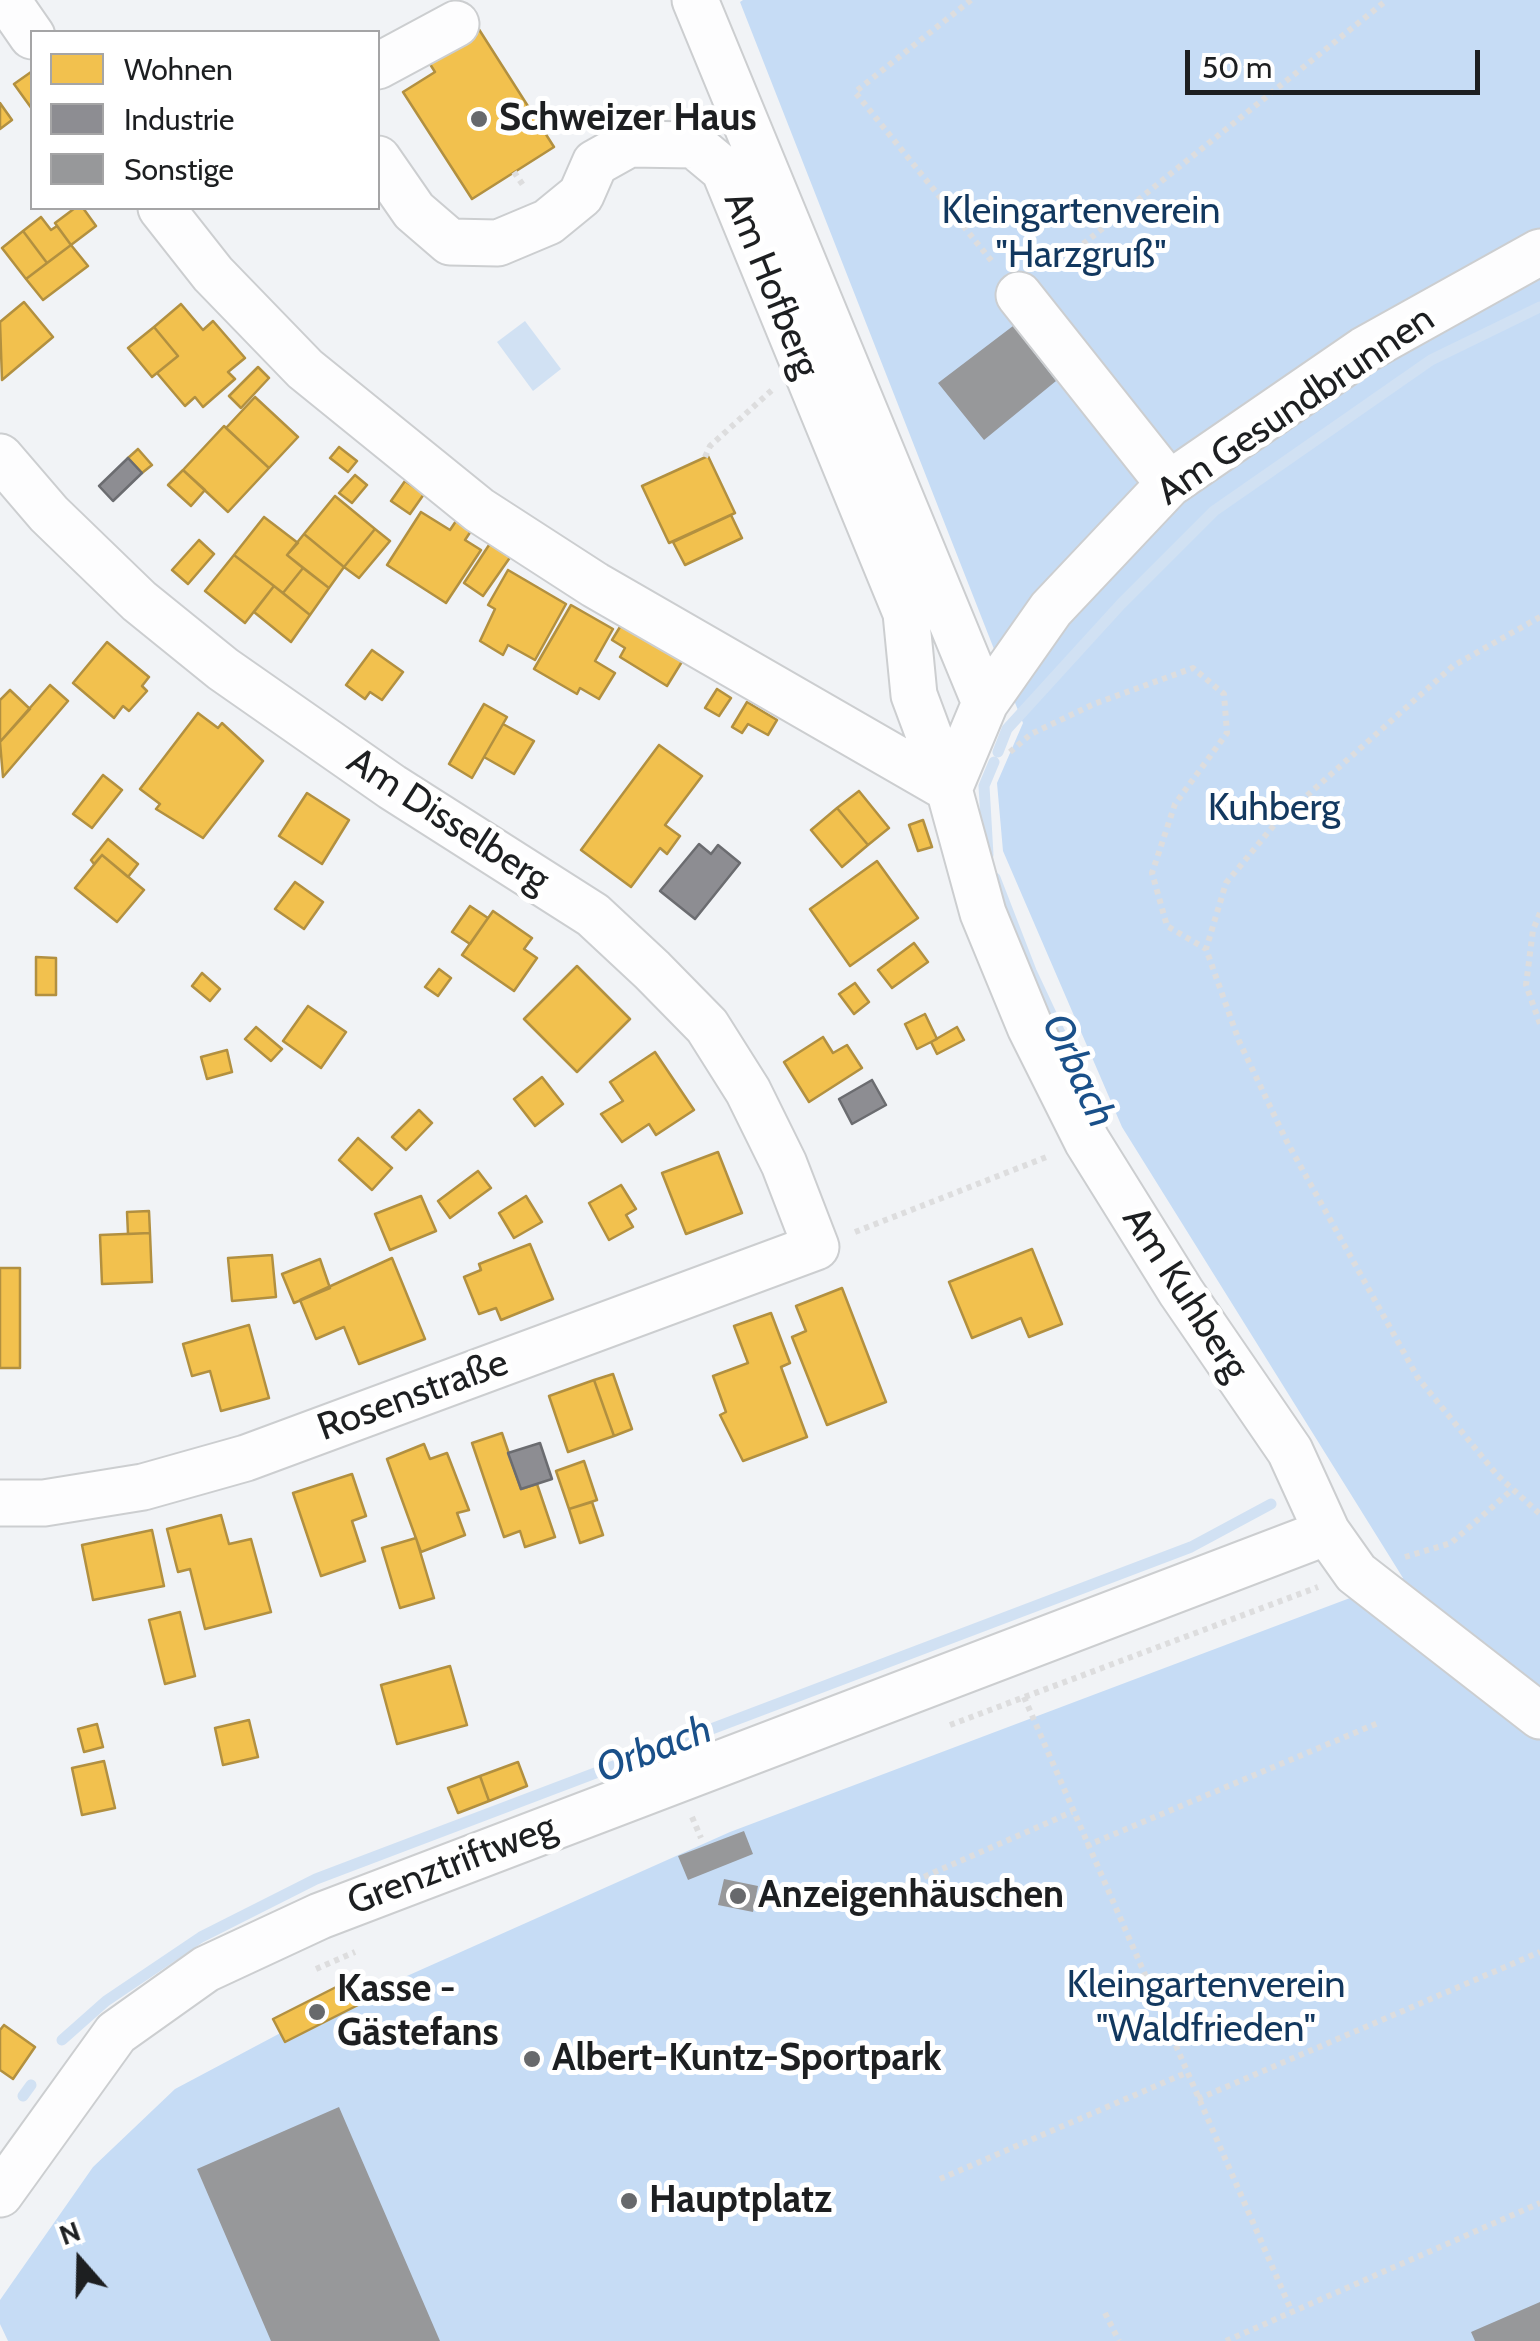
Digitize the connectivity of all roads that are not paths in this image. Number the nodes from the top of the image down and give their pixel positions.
1 (7, 0) edge
2 (694, 0) edge
3 (456, 24) dead end
4 (30, 33) edge
5 (380, 65) edge
6 (380, 163) edge
7 (163, 210) edge
8 (1540, 252) edge
9 (1019, 296) road end
10 (0, 457) edge
11 (1169, 484) junction
12 (985, 703) junction
13 (956, 770) junction
14 (816, 1247) joint
15 (0, 1504) edge
16 (1326, 1532) junction
17 (1540, 1716) edge
18 (0, 2194) edge

1 - 4 street
2 - 12 street, Am Hofberg
3 - 5 street
6 - 13 street, Am Hofberg
7 - 13 street
8 - 11 street, Am Gesundbrunnen
9 - 11 street
10 - 14 street, Am Disselberg
11 - 12 street, Am Gesundbrunnen
12 - 13 street, Am Gesundbrunnen
13 - 16 street, Am Kuhberg
14 - 15 street, Rosenstraße
16 - 17 street, Am Kuhberg
16 - 18 street, Grenztriftweg

